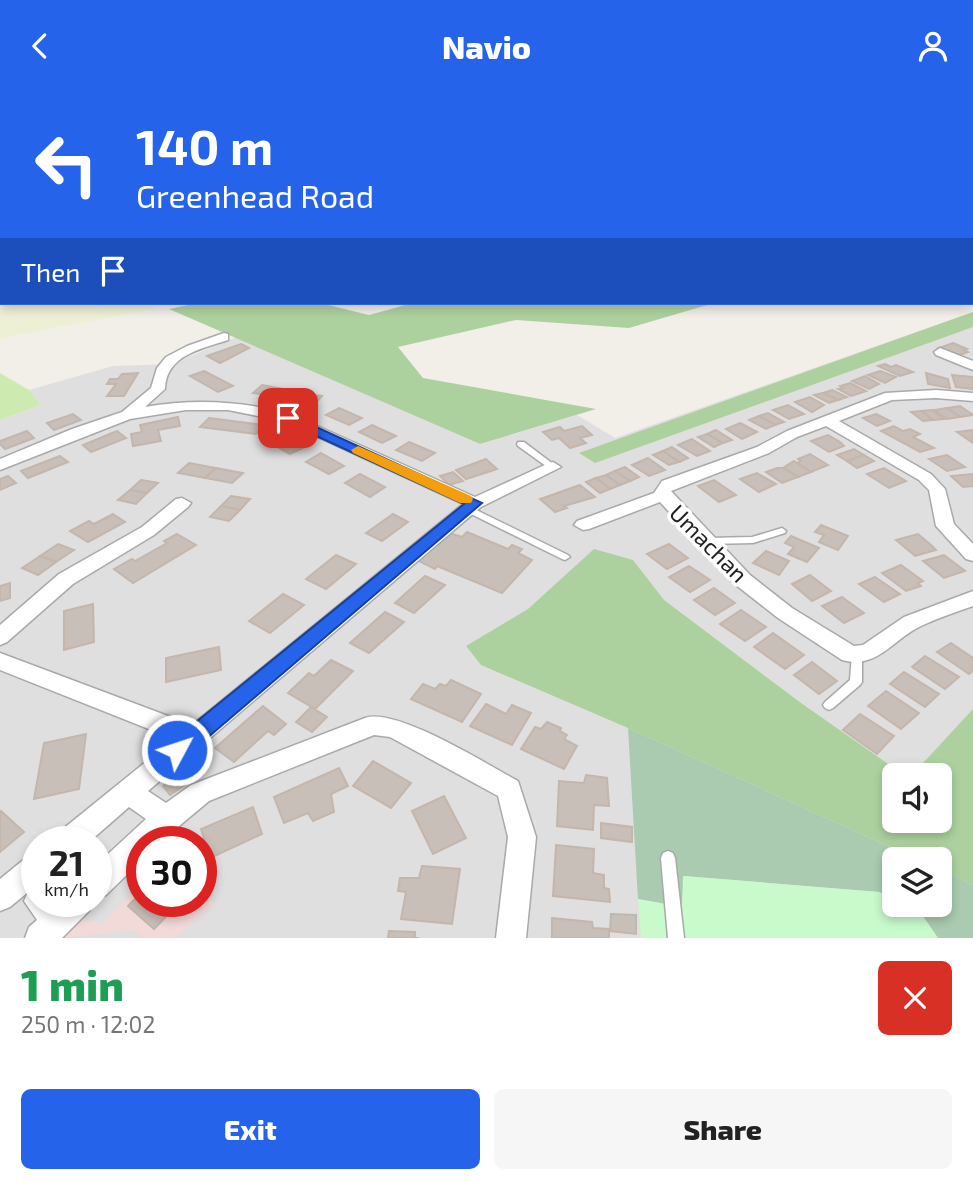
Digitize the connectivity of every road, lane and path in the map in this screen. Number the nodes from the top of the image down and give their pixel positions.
1 (223, 337) dead end
2 (940, 352) dead end
3 (971, 365) edge
4 (158, 389) junction
5 (973, 397) edge
6 (192, 406) junction
7 (125, 416) junction
8 (826, 420) junction
9 (521, 444) dead end
10 (0, 465) edge
11 (553, 467) joint
12 (664, 496) junction
13 (182, 503) dead end
14 (471, 506) junction
15 (583, 525) dead end
16 (782, 531) dead end
17 (707, 541) junction
18 (973, 555) edge
19 (565, 557) dead end
20 (973, 599) edge
21 (0, 637) edge
22 (857, 654) junction
23 (0, 661) edge
24 (829, 705) dead end
25 (194, 736) junction
26 (128, 793) junction
27 (166, 818) junction
28 (88, 826) edge
29 (668, 859) dead end
30 (112, 870) edge
31 (511, 938) edge
32 (676, 938) edge

1 - 4 street
2 - 3 street
4 - 6 street
4 - 7 street
5 - 8 street, Umachan
6 - 7 street
6 - 14 street
7 - 10 street
8 - 12 street, Umachan
8 - 18 street
9 - 11 lane
11 - 14 street
12 - 15 street
12 - 17 street, Umachan
13 - 21 street
14 - 19 lane
14 - 25 street
16 - 17 lane
17 - 22 street, Umachan
20 - 22 street
22 - 24 lane
23 - 25 street
25 - 26 street
26 - 27 street
26 - 28 street
27 - 30 street
27 - 31 street
29 - 32 lane

